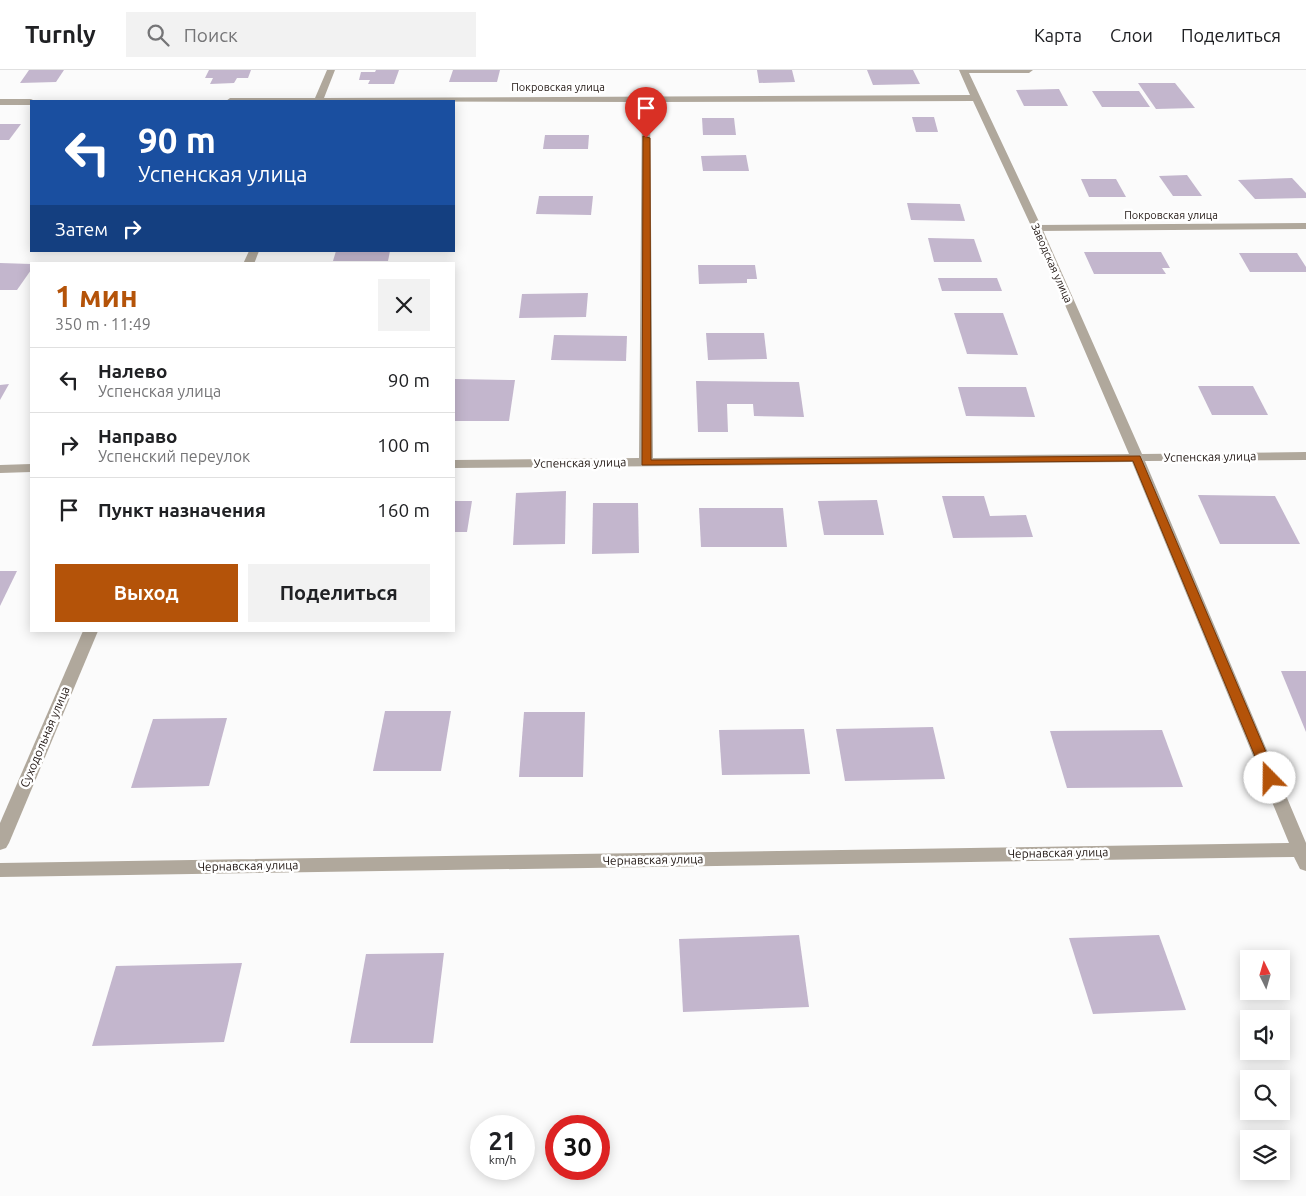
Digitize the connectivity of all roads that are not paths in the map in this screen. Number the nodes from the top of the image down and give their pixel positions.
1 (331, 70) edge
2 (963, 70) edge
3 (1030, 70) edge
4 (976, 98) junction
5 (646, 99) junction
6 (318, 100) edge
7 (455, 100) edge
8 (0, 102) edge
9 (30, 102) edge
10 (1306, 226) edge
11 (1037, 228) junction
12 (1306, 456) edge
13 (1137, 458) junction
14 (646, 463) junction
15 (455, 464) edge
16 (30, 468) edge
17 (0, 469) edge
18 (91, 632) edge
19 (0, 843) edge
20 (1304, 854) edge
21 (0, 870) edge

1 - 6 street
2 - 3 street
2 - 4 street, Заводская улица
4 - 5 street, Покровская улица
4 - 11 street, Заводская улица
5 - 7 street, Покровская улица
5 - 14 street
8 - 9 street
10 - 11 street, Покровская улица
11 - 13 street, Заводская улица
12 - 13 street, Успенская улица
13 - 14 street, Успенская улица
13 - 20 street, Заводская улица
14 - 15 street, Успенская улица
16 - 17 street
18 - 19 street, Суходольная улица
20 - 21 street, Чернавская улица

